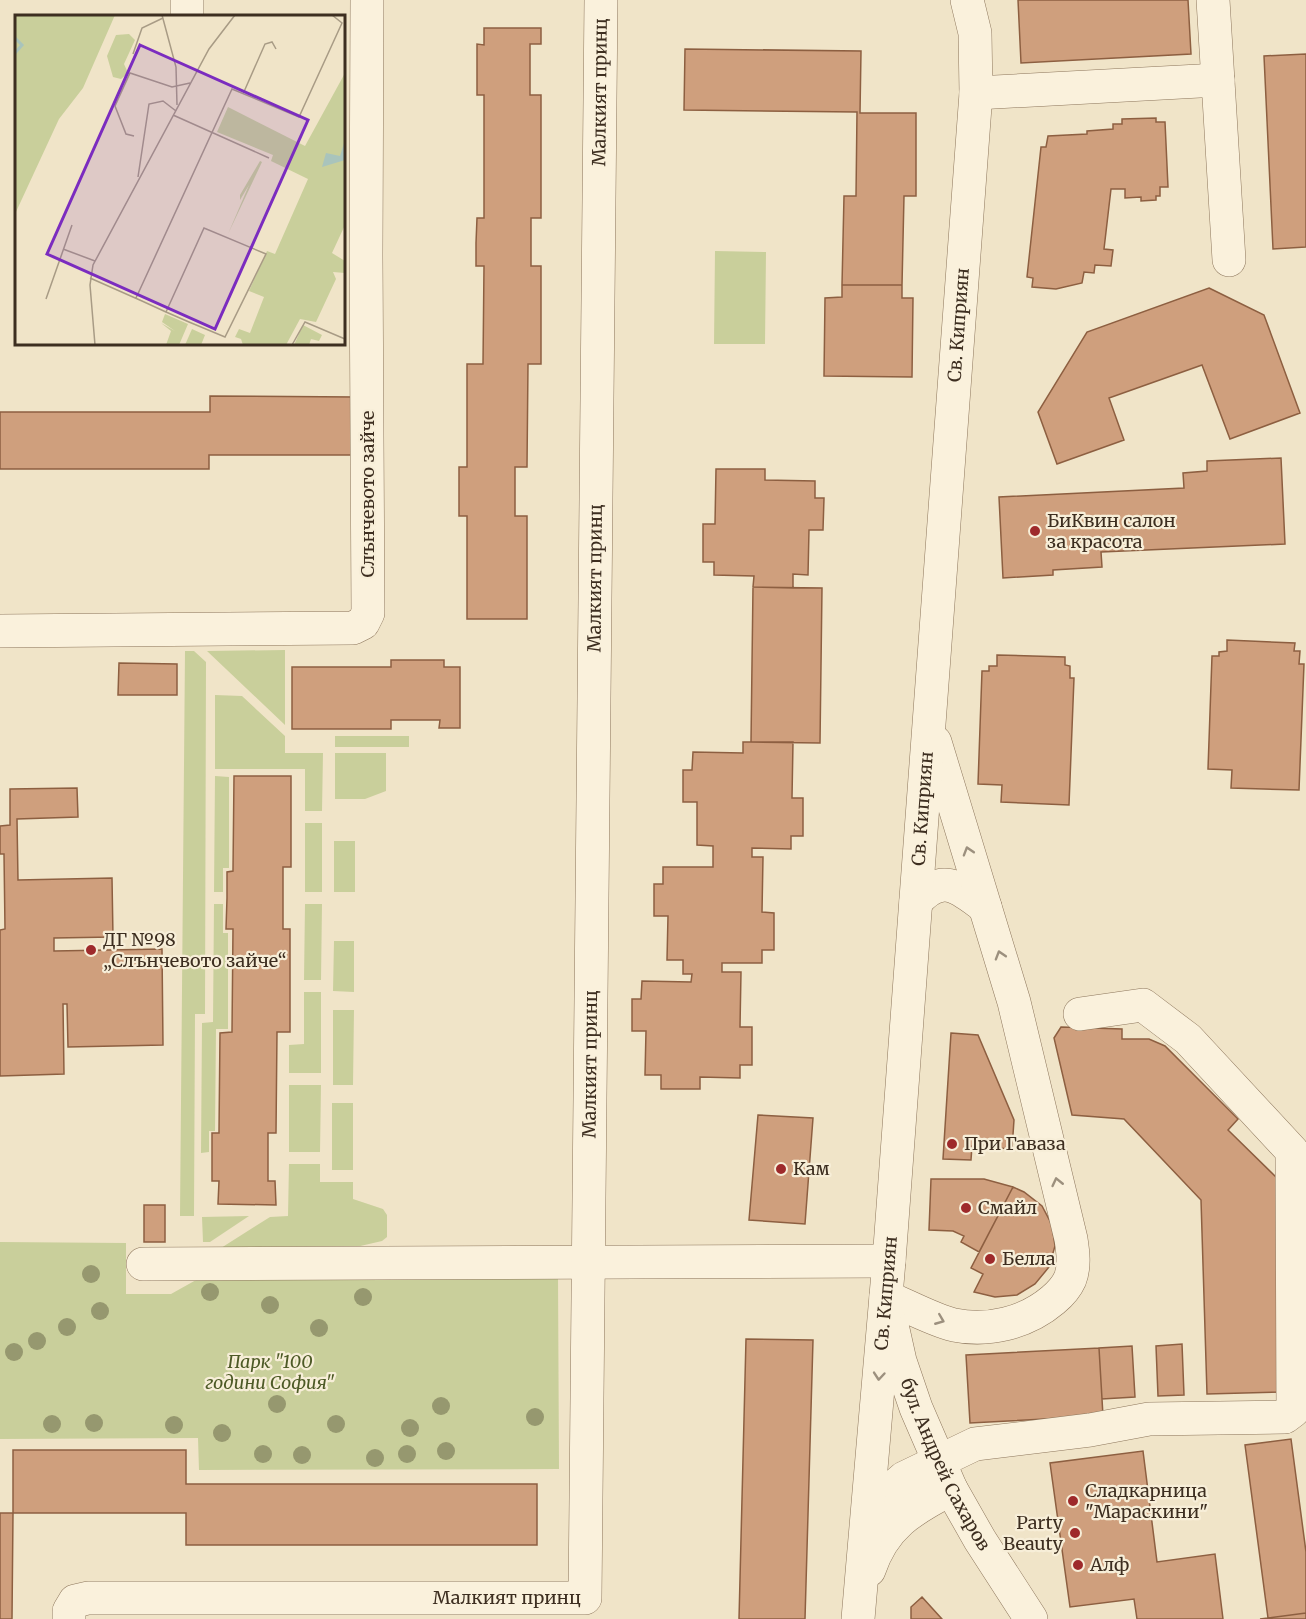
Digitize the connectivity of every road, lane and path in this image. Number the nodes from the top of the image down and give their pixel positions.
1 (367, 0) edge
2 (601, 0) edge
3 (967, 0) edge
4 (1213, 0) edge
5 (1218, 80) junction
6 (976, 93) junction
7 (1228, 260) dead end
8 (0, 632) edge
9 (929, 725) junction
10 (916, 902) junction
11 (985, 907) junction
12 (1080, 1014) dead end
13 (889, 1261) junction
14 (588, 1262) junction
15 (143, 1264) dead end
16 (886, 1297) junction
17 (945, 1475) junction
18 (865, 1531) junction
19 (859, 1608) edge
20 (499, 1609) edge
21 (69, 1619) edge
22 (1031, 1619) edge

1 - 8 street, Слънчевото зайче
2 - 14 street, Малкият принц
3 - 6 street, Св. Киприян
4 - 5 street
5 - 6 street
5 - 7 street
6 - 9 street, Св. Киприян
9 - 10 street, Св. Киприян
11 -> 9 street
10 - 11 street
10 - 13 street, Св. Киприян
16 -> 11 street
12 - 17 street
13 - 14 street
13 - 16 street, Св. Киприян
14 - 15 street
14 - 20 street, Малкият принц
16 - 17 street, бул. Андрей Сахаров
16 -> 18 street, Св. Киприян
17 - 18 street
17 - 19 street
17 - 22 street, бул. Андрей Сахаров
18 - 19 street, Св. Киприян
20 - 21 street, Малкият принц

